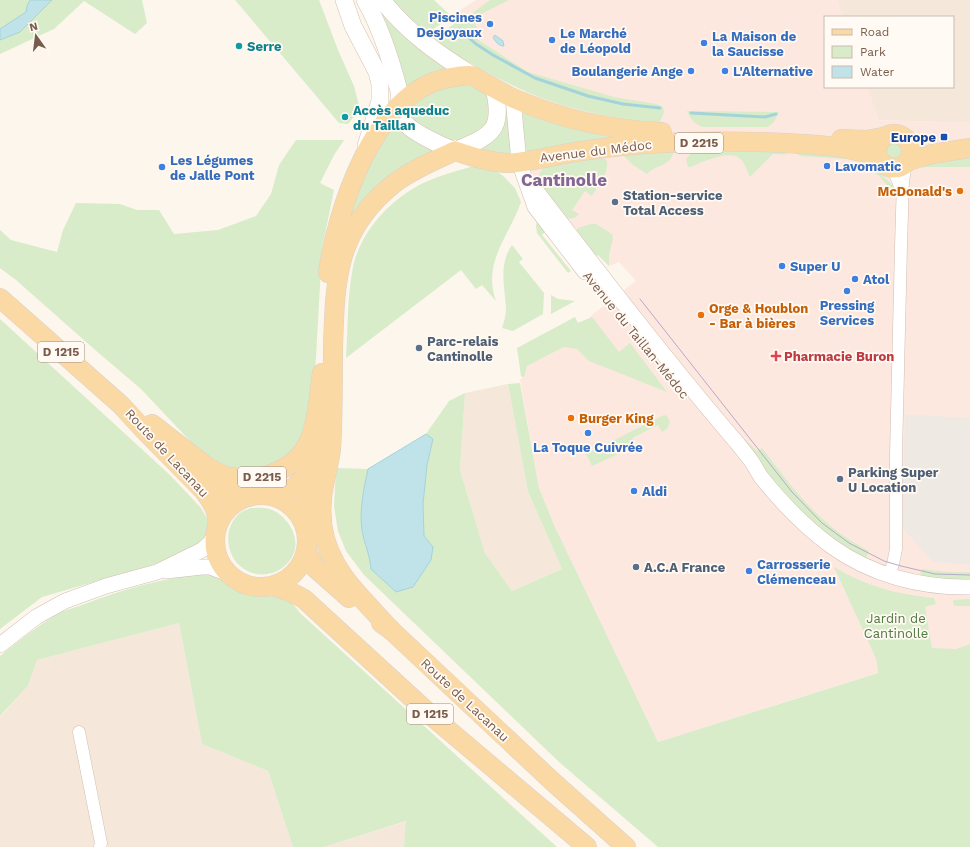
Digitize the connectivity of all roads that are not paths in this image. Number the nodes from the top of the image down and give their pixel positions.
1 (344, 0) edge
2 (365, 0) edge
3 (382, 0) edge
4 (472, 75) junction
5 (494, 88) junction
6 (513, 98) junction
7 (400, 105) junction
8 (883, 137) junction
9 (970, 139) edge
10 (908, 140) junction
11 (970, 148) edge
12 (455, 151) junction
13 (362, 161) junction
14 (519, 162) junction
15 (896, 163) junction
16 (0, 298) edge
17 (322, 373) junction
18 (121, 405) junction
19 (149, 422) junction
20 (333, 422) junction
21 (272, 496) junction
22 (248, 497) junction
23 (304, 523) junction
24 (217, 530) junction
25 (307, 551) junction
26 (157, 572) junction
27 (229, 574) junction
28 (889, 575) junction
29 (272, 586) junction
30 (970, 587) edge
31 (391, 630) junction
32 (0, 645) edge
33 (79, 732) dead end
34 (100, 847) edge
35 (587, 847) edge
36 (626, 847) edge

1 - 13 main road
2 - 7 main road, Avenue du Médoc
3 - 4 main road, Avenue du Médoc
4 - 5 main road, Avenue du Médoc / D 2215
4 - 7 main road, D 2215
5 - 6 main road, Avenue du Médoc / D 2215
5 - 12 main road
6 - 8 main road, Avenue du Médoc / D 2215
6 - 14 street, Avenue du Taillan-Médoc
7 - 12 main road, Avenue du Médoc / D 2215
7 - 13 main road, D 2215
8 - 10 main road
8 - 15 main road
9 - 10 main road
10 - 15 main road
11 - 15 main road
12 - 14 main road, Avenue du Médoc / D 2215
12 - 20 main road
13 - 17 main road, D 2215
14 - 15 main road, Avenue du Médoc / D 2215
14 - 28 street, Avenue du Taillan-Médoc
15 - 28 street
16 - 18 main road, Route de Lacanau / D 1215
17 - 19 main road, D 2215
17 - 21 main road, D 2215
18 - 19 main road, Route de Lacanau / D 1215
18 - 24 main road, Route de Lacanau / D 1215
19 - 22 main road, Route de Lacanau / D 1215
20 - 23 main road
20 - 31 main road
21 - 22 main road
21 - 23 main road
22 - 24 main road
23 - 25 main road
24 - 26 street
24 - 27 main road
25 - 29 main road
25 - 31 main road, Route de Lacanau / D 1215
26 - 27 street
26 - 32 street
27 - 29 main road
28 - 30 street, Avenue du Taillan-Médoc
29 - 35 main road, D 1215
31 - 36 main road, Route de Lacanau / D 1215
33 - 34 street

